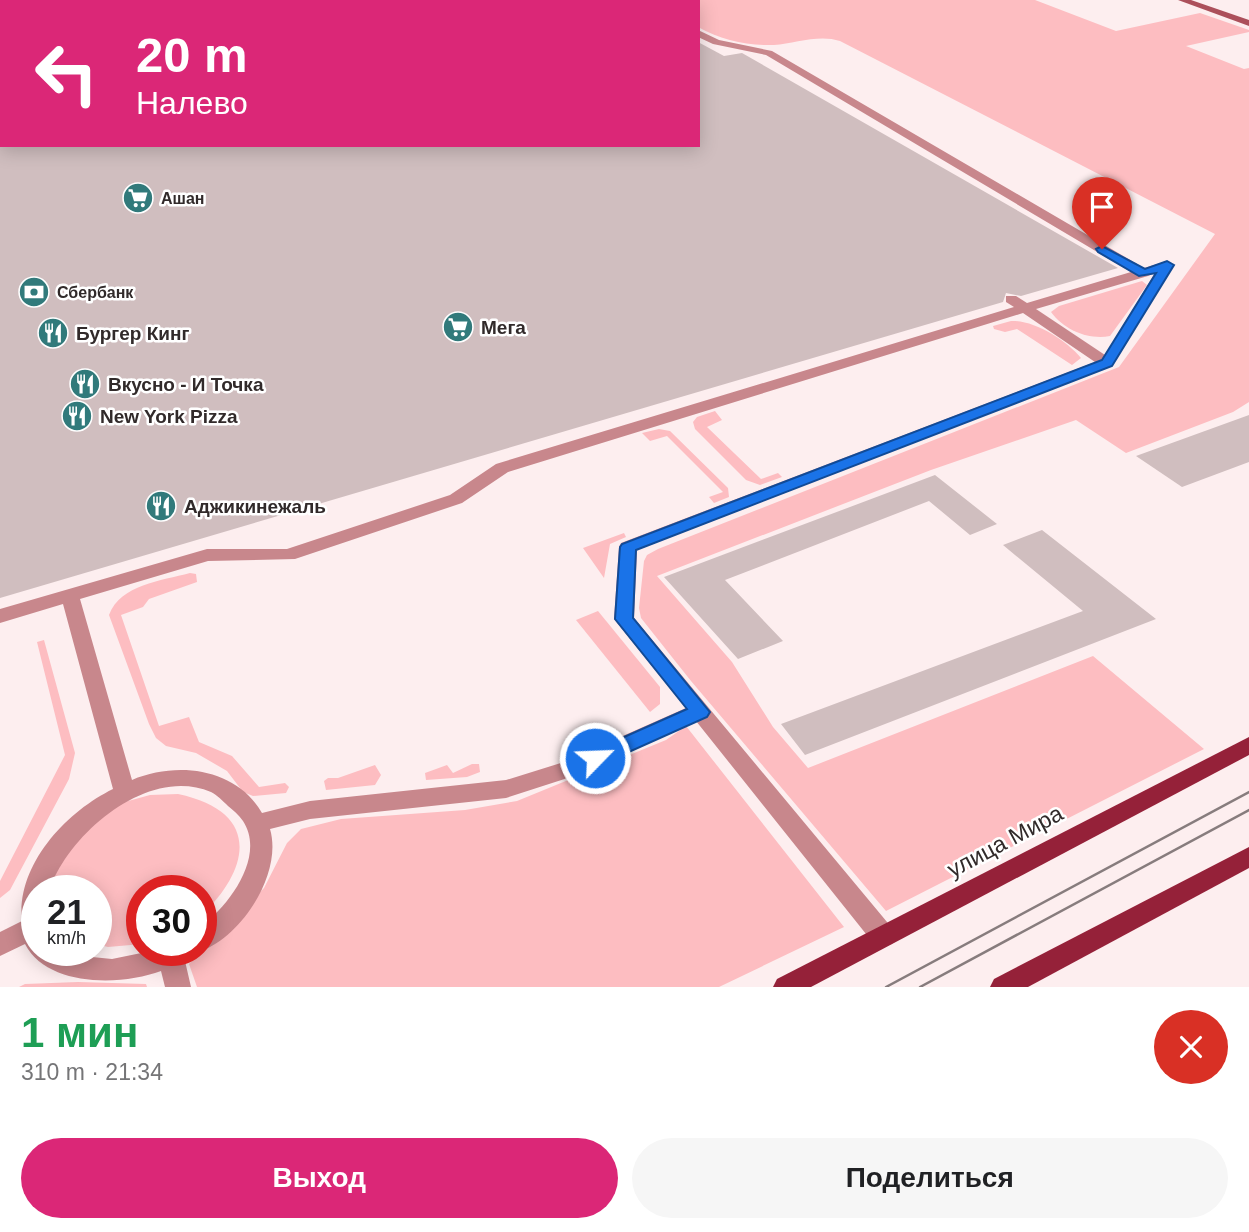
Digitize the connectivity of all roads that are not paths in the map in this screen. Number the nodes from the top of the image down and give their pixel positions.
1 (1182, 0) edge
2 (1249, 23) edge
3 (700, 34) edge
4 (1143, 273) junction
5 (1018, 304) junction
6 (1107, 363) junction
7 (70, 596) junction
8 (0, 615) edge
9 (700, 712) junction
10 (1249, 745) edge
11 (123, 786) junction
12 (258, 823) junction
13 (1249, 857) edge
14 (24, 875) edge
15 (217, 926) edge
16 (883, 936) junction
17 (21, 939) edge
18 (0, 945) edge
19 (79, 966) edge
20 (138, 966) edge
21 (177, 966) edge
22 (178, 987) edge
23 (786, 987) edge
24 (1003, 987) edge

1 - 2 main road
3 - 4 street
4 - 5 street
4 - 6 street
5 - 6 street
5 - 7 street
6 - 9 street
7 - 8 street
7 - 11 street
9 - 12 street
9 - 16 street
10 - 16 main road, улица Мира
11 - 12 street
11 - 14 street
12 - 15 street
13 - 24 main road
16 - 23 main road, улица Мира
17 - 18 street
19 - 20 street
21 - 22 street

